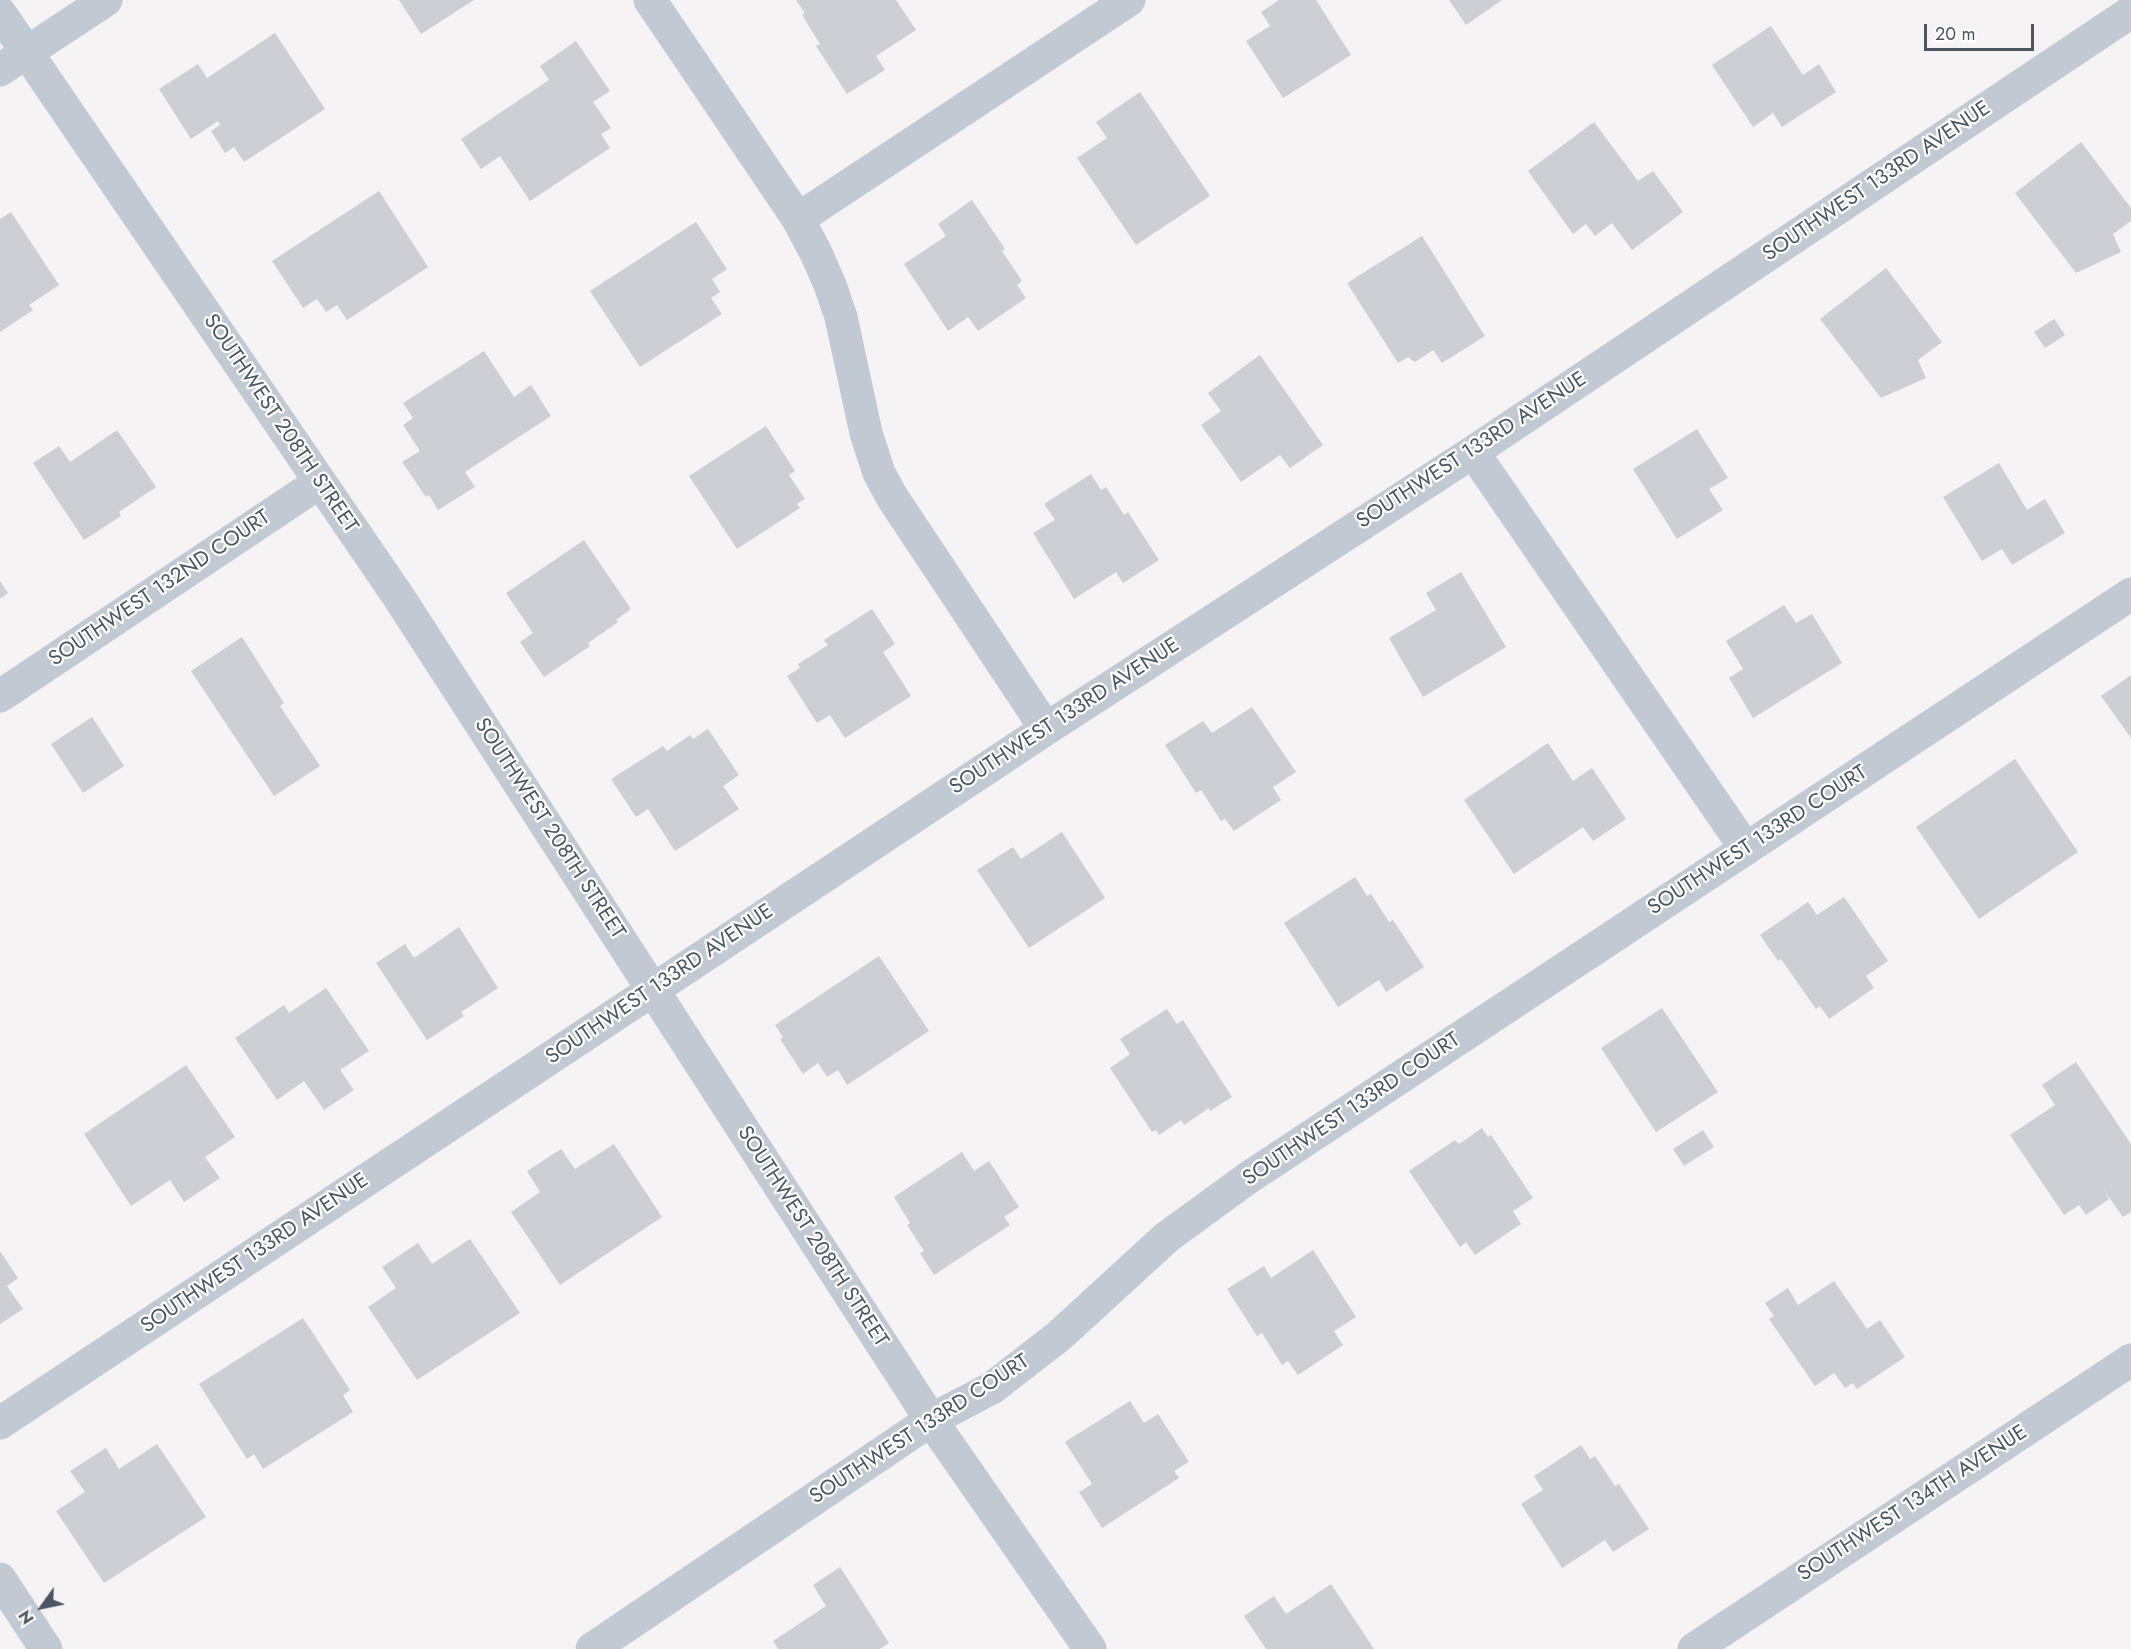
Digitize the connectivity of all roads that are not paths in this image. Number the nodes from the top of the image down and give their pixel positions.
1 (106, 0) edge
2 (650, 0) edge
3 (1129, 0) edge
4 (2131, 12) edge
5 (0, 13) edge
6 (27, 52) junction
7 (0, 70) edge
8 (798, 219) junction
9 (1473, 452) junction
10 (320, 482) junction
11 (2131, 594) edge
12 (0, 696) edge
13 (1046, 729) junction
14 (1746, 849) junction
15 (653, 990) junction
16 (2131, 1360) edge
17 (931, 1420) junction
18 (0, 1423) edge
19 (0, 1579) edge
20 (46, 1649) edge
21 (592, 1649) edge
22 (1090, 1649) edge
23 (1694, 1649) edge

1 - 6 street
2 - 8 street
3 - 8 street
4 - 9 street, SOUTHWEST 133RD AVENUE
5 - 6 street, SOUTHWEST 208TH STREET
6 - 7 street
6 - 10 street, SOUTHWEST 208TH STREET
8 - 13 street
9 - 13 street, SOUTHWEST 133RD AVENUE
9 - 14 street
10 - 12 street, SOUTHWEST 132ND COURT
10 - 15 street, SOUTHWEST 208TH STREET
11 - 14 street, SOUTHWEST 133RD COURT
13 - 15 street, SOUTHWEST 133RD AVENUE
14 - 17 street, SOUTHWEST 133RD COURT
15 - 17 street, SOUTHWEST 208TH STREET
15 - 18 street, SOUTHWEST 133RD AVENUE
16 - 23 street, SOUTHWEST 134TH AVENUE
17 - 21 street, SOUTHWEST 133RD COURT
17 - 22 street, SOUTHWEST 208TH STREET
19 - 20 street

